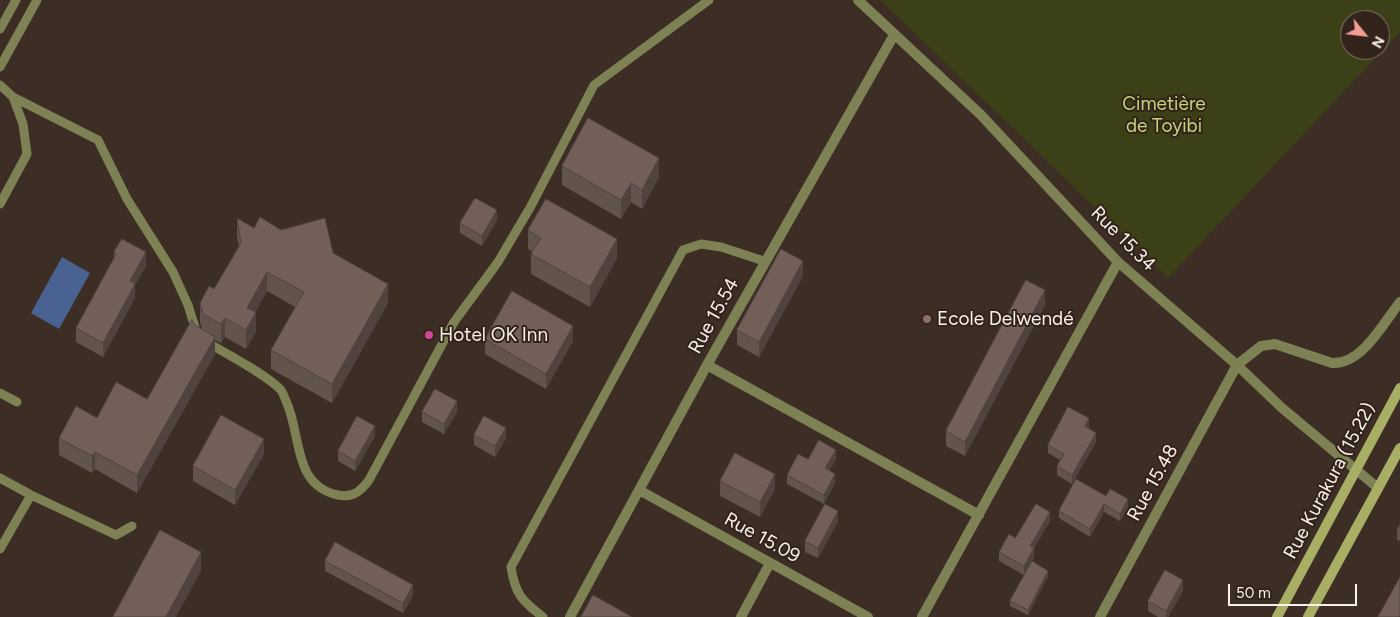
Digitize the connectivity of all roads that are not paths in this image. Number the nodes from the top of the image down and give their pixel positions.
1 (16, 0) edge
2 (37, 0) edge
3 (709, 0) edge
4 (858, 0) edge
5 (0, 30) edge
6 (894, 35) junction
7 (0, 67) edge
8 (0, 85) edge
9 (13, 97) junction
10 (0, 204) edge
11 (764, 261) junction
12 (1118, 262) junction
13 (1400, 302) edge
14 (707, 365) junction
15 (1237, 365) junction
16 (1400, 388) edge
17 (0, 392) edge
18 (17, 402) dead end
19 (1400, 448) edge
20 (1356, 470) junction
21 (0, 478) edge
22 (1378, 488) junction
23 (639, 490) junction
24 (31, 495) junction
25 (979, 515) junction
26 (132, 526) dead end
27 (0, 549) edge
28 (770, 563) junction
29 (544, 617) edge
30 (570, 617) edge
31 (741, 617) edge
32 (868, 617) edge
33 (922, 617) edge
34 (1100, 617) edge
35 (1277, 617) edge
36 (1308, 617) edge

1 - 5 lane
2 - 7 lane
3 - 9 lane
4 - 6 street, Rue 15.34
6 - 11 street, Rue 15.54
6 - 12 street, Rue 15.34
8 - 9 lane
9 - 10 lane
11 - 14 street, Rue 15.54
11 - 29 lane
12 - 15 street, Rue 15.34
12 - 25 street
13 - 15 street
14 - 23 street, Rue 15.54
14 - 25 street
15 - 20 street, Rue 15.34
15 - 34 street, Rue 15.48
16 - 20 main road, Rue Kurakura (15.22)
17 - 18 lane
19 - 22 main road
20 - 22 street, Rue 15.34
20 - 35 main road, Rue Kurakura (15.22)
21 - 24 lane
22 - 36 main road
23 - 28 street, Rue 15.09
23 - 30 street, Rue 15.54
24 - 26 lane
24 - 27 lane
25 - 33 street
28 - 31 street
28 - 32 street, Rue 15.09

